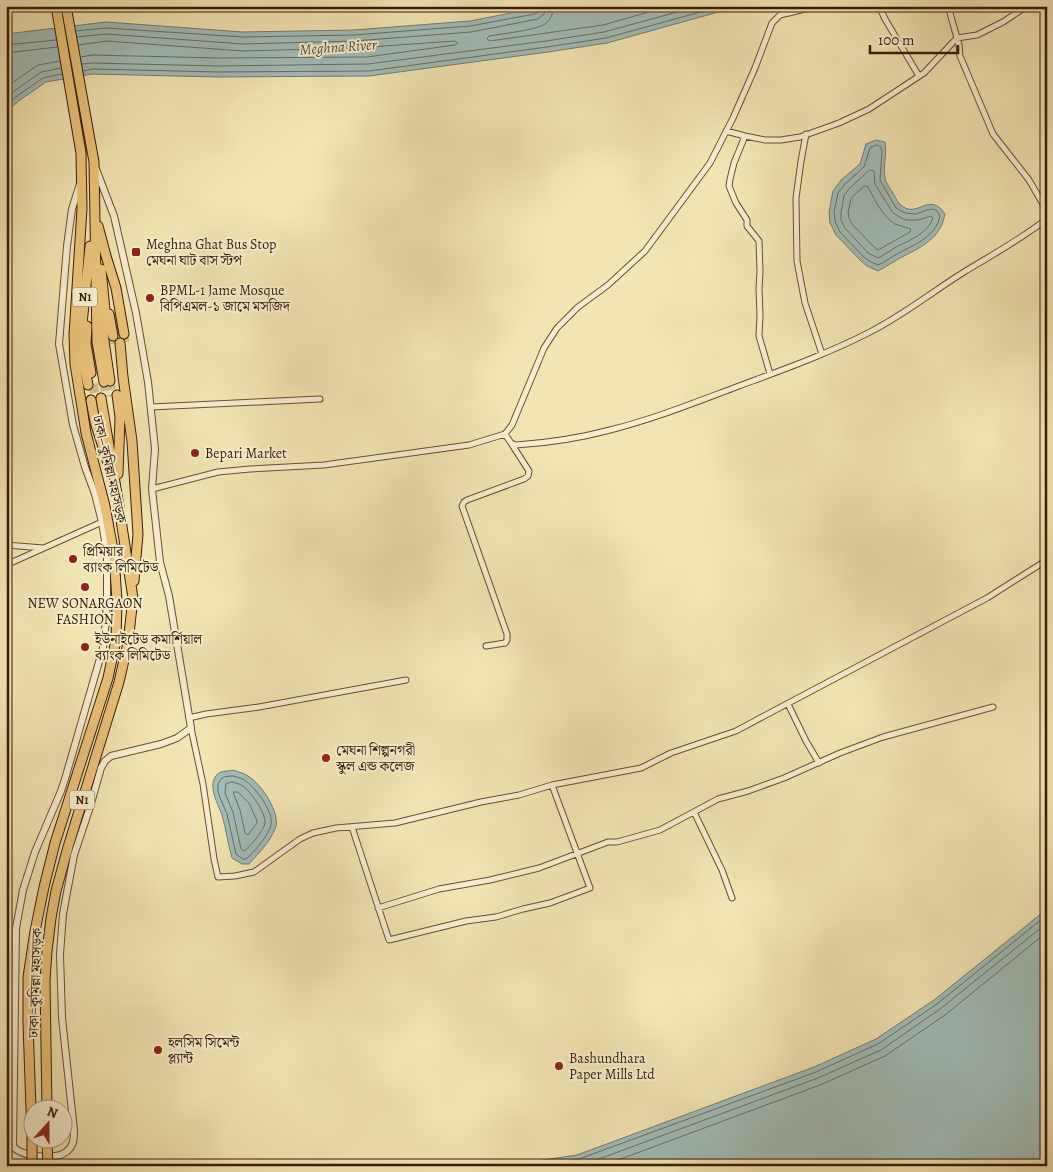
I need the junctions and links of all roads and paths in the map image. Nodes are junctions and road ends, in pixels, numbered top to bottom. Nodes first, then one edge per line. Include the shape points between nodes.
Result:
1 (56, 6) edge
2 (66, 6) edge
3 (818, 6) edge
4 (879, 6) edge
5 (948, 6) edge
6 (1027, 6) edge
7 (957, 38) junction
8 (919, 76) junction
9 (726, 131) junction
10 (806, 134) junction
11 (745, 136) junction
12 (94, 162) junction
13 (82, 175) junction
14 (94, 209) junction
15 (1047, 211) edge
16 (1047, 219) edge
17 (822, 354) junction
18 (770, 374) junction
19 (104, 381) junction
20 (320, 399) dead end
21 (150, 407) junction
22 (505, 434) junction
23 (511, 443) junction
24 (152, 489) junction
25 (118, 494) junction
26 (102, 522) junction
27 (6, 545) edge
28 (43, 548) junction
29 (1047, 560) edge
30 (6, 566) edge
31 (133, 598) junction
32 (486, 646) dead end
33 (406, 680) dead end
34 (788, 704) junction
35 (993, 708) dead end
36 (189, 718) junction
37 (191, 728) junction
38 (819, 763) junction
39 (552, 785) junction
40 (694, 812) junction
41 (352, 827) junction
42 (578, 854) junction
43 (732, 898) dead end
44 (378, 908) junction
45 (31, 1100) edge
46 (47, 1100) edge
47 (32, 1150) edge
48 (48, 1150) edge
49 (32, 1166) edge
50 (48, 1166) edge

1 - 13 highway, ঢাকা–কুমিল্লা মহাসড়ক / N1
2 - 12 highway, ঢাকা–কুমিল্লা মহাসড়ক / N1
3 - 9 street via 780,15 772,23
4 - 8 street
5 - 7 street
6 - 7 street via 977,35
7 - 8 street
7 - 15 street via 960,56 993,134 1029,180
8 - 10 street via 869,109
9 - 11 street
9 - 22 street via 710,163 644,251 608,285 578,307 554,332
10 - 11 street via 781,140
10 - 17 street via 796,198 797,261 805,303
11 - 18 street via 729,186 747,226 759,241 759,336
12 - 14 highway, ঢাকা–কুমিল্লা মহাসড়ক / N1
12 - 21 street via 114,216 136,313
13 - 26 street via 72,209 59,344 73,425
13 - 45 highway, ঢাকা–কুমিল্লা মহাসড়ক / N1 via 75,364 86,433 106,506 114,555 116,640 108,678 55,844 35,931 28,977
14 - 19 highway, ঢাকা–কুমিল্লা মহাসড়ক / N1 via 108,331
14 - 19 highway, ঢাকা–কুমিল্লা মহাসড়ক / N1 via 92,343
14 - 19 highway, ঢাকা–কুমিল্লা মহাসড়ক / N1 via 106,256 119,339
16 - 17 street via 900,315
17 - 18 street
18 - 23 street via 660,416 608,431 528,444
19 - 31 highway, ঢাকা–কুমিল্লা মহাসড়ক / N1 via 132,441 138,534
20 - 21 street
21 - 24 street via 155,449
22 - 23 street
22 - 24 street via 469,446 359,461 218,472
23 - 32 street via 529,471 528,476 467,500 462,506 507,634 504,643
24 - 36 street via 160,562 169,596
25 - 25 highway, ঢাকা–কুমিল্লা মহাসড়ক / N1 via 120,417 104,398
25 - 31 highway, ঢাকা–কুমিল্লা মহাসড়ক / N1
26 - 28 street
26 - 37 street via 107,554 103,648 61,792 35,852 23,890 16,928 14,1146 21,1153 54,1156 66,1153 73,1143 60,954 63,914 74,855 101,768 111,756 161,744
27 - 28 street
28 - 30 street
29 - 34 street via 987,598
31 - 46 highway, ঢাকা–কুমিল্লা মহাসড়ক / N1 via 119,682 68,847 51,918 45,980
33 - 36 street
34 - 38 street
34 - 39 street via 736,730 671,753 641,768
35 - 38 street via 883,737
36 - 37 street
37 - 41 street via 218,877 254,872 313,833
38 - 40 street via 718,799
39 - 41 street via 395,823
39 - 42 street
40 - 42 street via 660,830 608,842
40 - 43 street
41 - 44 street
42 - 44 street via 539,868 439,889
42 - 44 street via 590,888 496,917 389,940
47 - 49 highway, N1, bridge
48 - 50 highway, bridge

